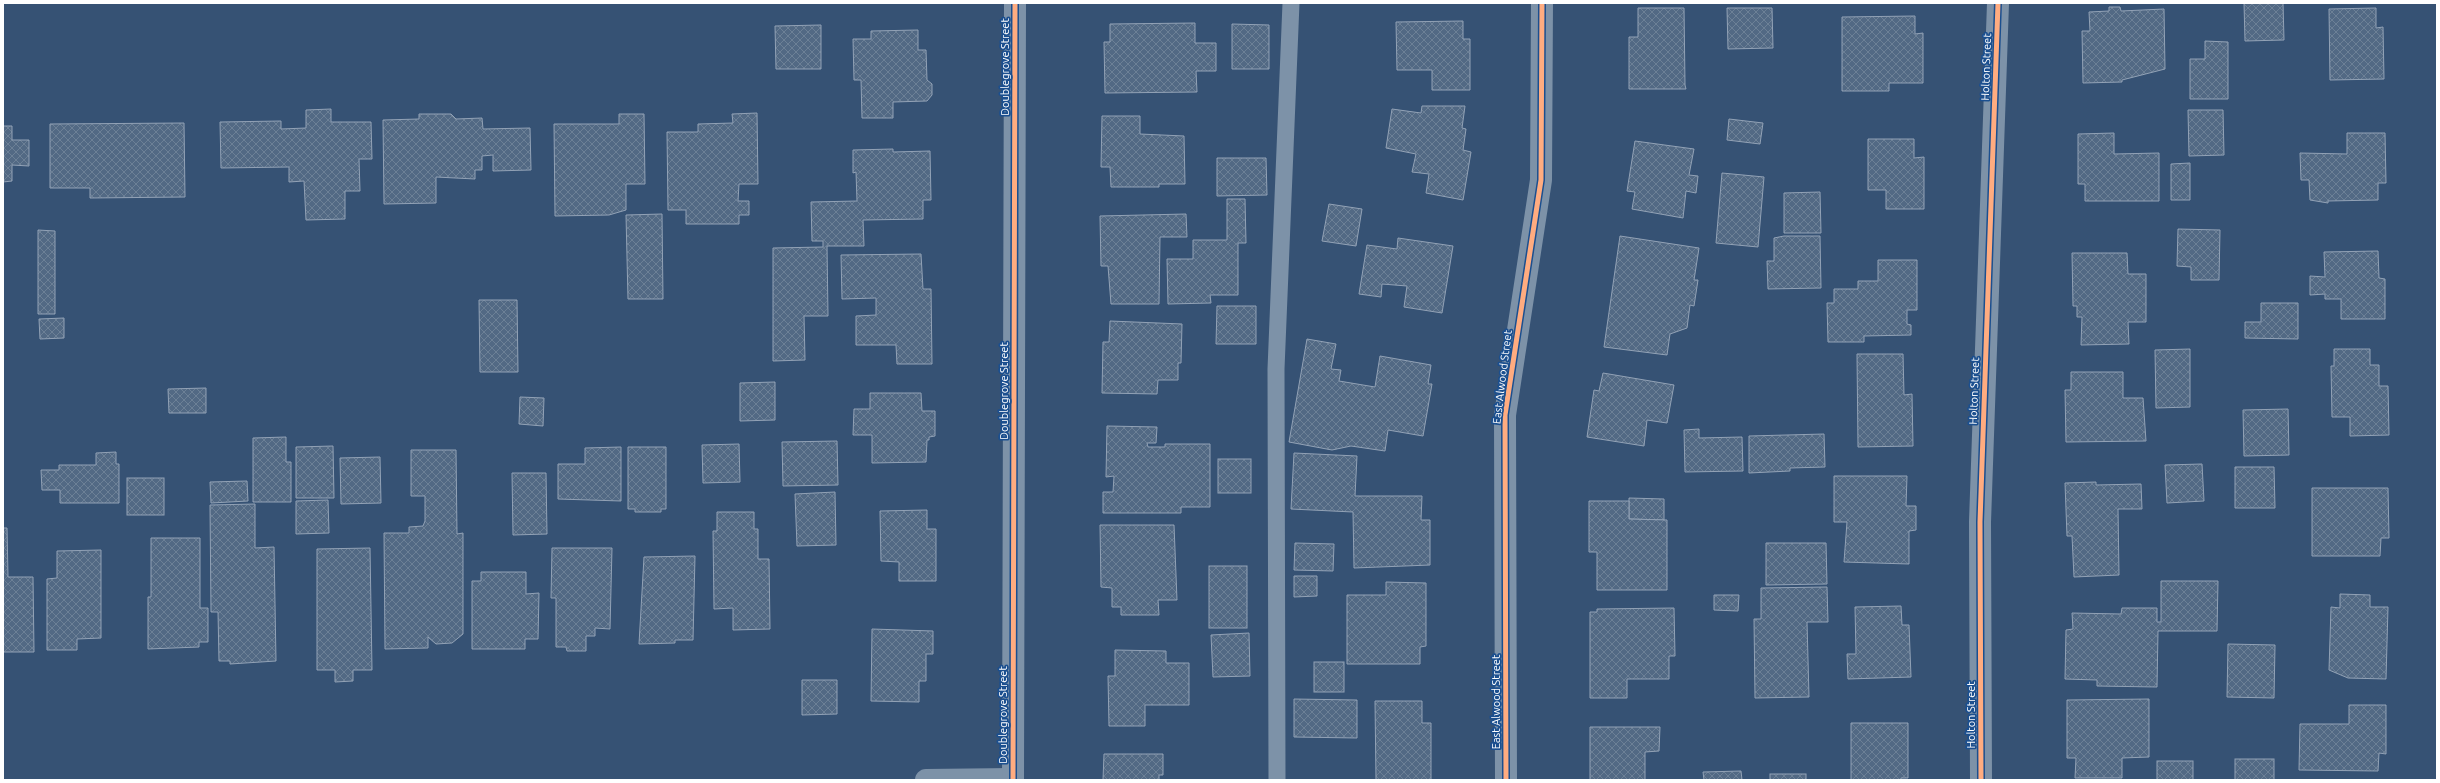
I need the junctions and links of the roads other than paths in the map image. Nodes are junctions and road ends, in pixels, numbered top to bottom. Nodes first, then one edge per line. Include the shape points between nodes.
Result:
1 (1015, 3) edge
2 (1291, 3) edge
3 (1542, 3) edge
4 (1998, 3) edge
5 (1013, 779) edge
6 (926, 780) edge
7 (1277, 780) edge
8 (1506, 780) edge
9 (1981, 780) edge

1 - 5 street, Doublegrove Street
2 - 7 lane via 1276,369
3 - 8 street, East Alwood Street via 1541,180 1505,415
4 - 9 street, Holton Street via 1980,522
5 - 6 street

